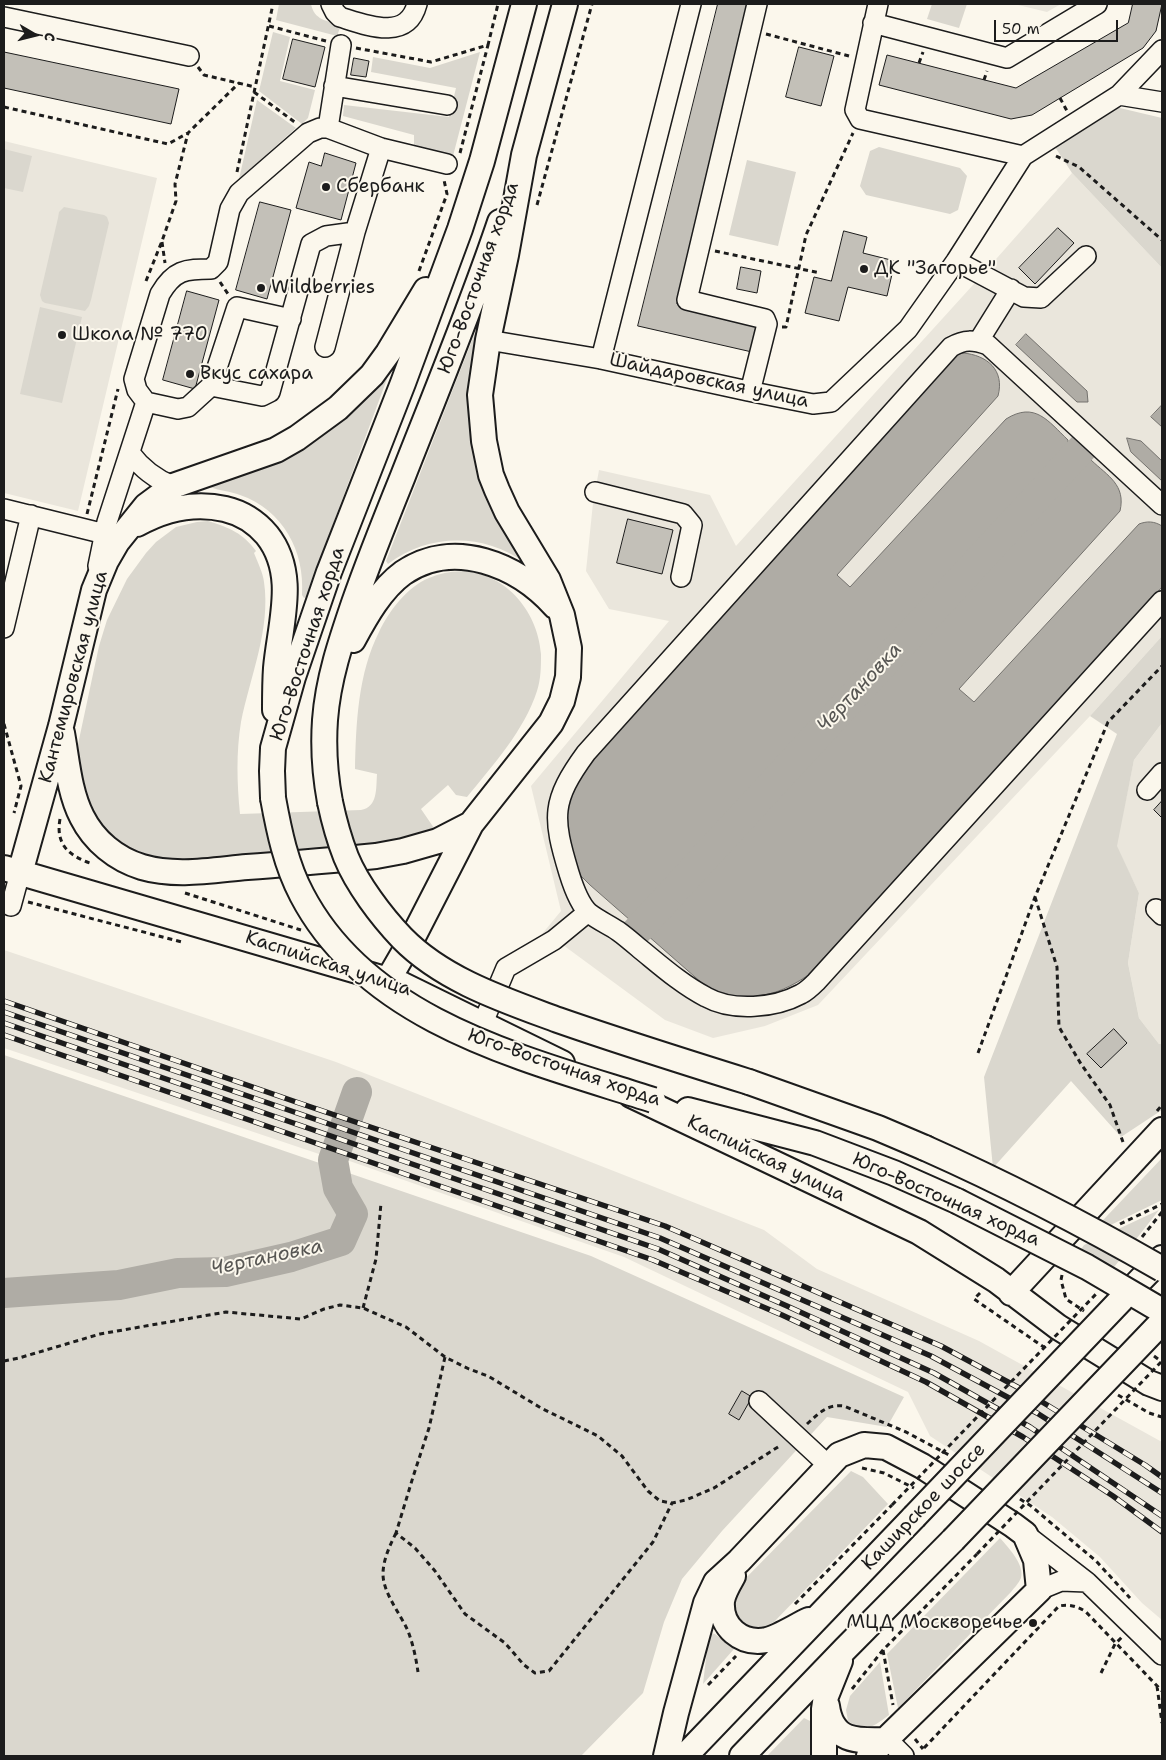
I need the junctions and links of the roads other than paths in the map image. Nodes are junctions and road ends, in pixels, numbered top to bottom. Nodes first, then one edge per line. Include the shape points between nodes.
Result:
1 (331, 4) edge
2 (417, 4) edge
3 (524, 4) edge
4 (565, 4) edge
5 (691, 4) edge
6 (757, 4) edge
7 (878, 4) edge
8 (1097, 4) edge
9 (4, 17) edge
10 (873, 23) junction
11 (341, 45) road end
12 (1162, 50) edge
13 (189, 56) road end
14 (334, 86) junction
15 (1118, 95) junction
16 (1162, 102) edge
17 (447, 104) dead end
18 (328, 128) junction
19 (381, 148) junction
20 (1031, 152) junction
21 (524, 155) junction
22 (463, 160) junction
23 (460, 229) junction
24 (355, 232) junction
25 (1086, 256) dead end
26 (956, 261) junction
27 (1011, 289) junction
28 (291, 319) junction
29 (488, 340) junction
30 (978, 342) junction
31 (324, 347) dead end
32 (601, 359) junction
33 (211, 386) junction
34 (748, 391) junction
35 (146, 402) junction
36 (130, 453) junction
37 (173, 486) junction
38 (595, 492) dead end
39 (1162, 505) edge
40 (4, 509) edge
41 (31, 516) junction
42 (115, 533) junction
43 (681, 577) dead end
44 (1162, 601) edge
45 (562, 615) junction
46 (4, 628) edge
47 (328, 691) junction
48 (61, 726) junction
49 (273, 748) junction
50 (1162, 773) edge
51 (1147, 790) dead end
52 (471, 824) junction
53 (12, 871) edge
54 (12, 902) road end
55 (588, 912) junction
56 (388, 980) junction
57 (482, 1024) junction
58 (1162, 1130) edge
59 (1162, 1258) edge
60 (1162, 1269) edge
61 (1011, 1293) junction
62 (1161, 1320) edge
63 (1162, 1388) edge
64 (758, 1401) dead end
65 (829, 1466) junction
66 (1025, 1534) junction
67 (739, 1561) junction
68 (1087, 1582) junction
69 (1039, 1590) junction
70 (824, 1613) junction
71 (845, 1649) junction
72 (1162, 1655) edge
73 (838, 1695) junction
74 (896, 1748) edge
75 (666, 1756) edge
76 (685, 1756) edge
77 (742, 1756) edge
78 (824, 1756) edge
79 (869, 1756) edge

1 - 2 street via 340,18 386,29 408,20
3 - 22 main road
4 - 21 main road
5 - 32 street
6 - 34 street via 686,300 765,319 767,324
7 - 10 street
8 - 10 street via 1007,58
9 - 13 street
10 - 20 street via 855,110 860,119
11 - 14 street
12 - 15 street, Шайдаровская улица
14 - 17 street
14 - 18 street
15 - 16 street
15 - 20 street, Шайдаровская улица
18 - 19 street
18 - 35 street via 308,133 238,193 230,209 218,262 219,274 192,269 179,272 168,281 160,294 134,379
19 - 22 street
19 - 24 street
20 - 26 street, Шайдаровская улица
21 - 29 main road
21 - 47 main road, Юго-Восточная хорда via 480,281 362,580 340,643
22 - 23 main road, Юго-Восточная хорда
23 - 37 main road, Кантемировская улица via 388,353 372,375 338,408 276,450
23 - 49 main road, Юго-Восточная хорда via 329,572 293,676
24 - 28 street via 326,236 311,244
24 - 31 street
25 - 27 street via 1041,298 1024,297
26 - 27 street
26 - 34 street, Шайдаровская улица via 908,329 831,402 813,404
27 - 30 street
28 - 33 street via 270,392 262,396
28 - 33 street via 237,307
29 - 32 street, Шайдаровская улица
29 - 45 main road via 480,395 484,442 491,474 507,512 548,580
30 - 39 street via 988,345
30 - 55 street via 961,341 951,347 586,753 572,773 562,792 557,814 558,838 574,888
32 - 34 street, Шайдаровская улица
33 - 35 street via 188,407 178,409
35 - 36 street
36 - 37 street via 154,477
36 - 42 street
37 - 42 main road, Кантемировская улица
38 - 43 street via 683,514 692,525
40 - 41 street
41 - 42 street
41 - 46 street
42 - 48 main road, Кантемировская улица via 94,590
42 - 49 main road via 160,513 180,508 215,507 248,518 272,542 283,568 285,602 276,669
44 - 55 street via 802,994 775,1003 750,1006 707,998
45 - 47 main road via 530,584 487,561 456,557 426,563 404,573 388,587 367,615
45 - 52 main road via 569,664 566,688 557,712
47 - 60 main road, Юго-Восточная хорда, bridge via 325,774 347,858 380,912 403,938 446,972 536,1012 749,1082 909,1141 982,1173
48 - 52 main road via 73,794 85,823 115,854 152,869 192,872 376,856 438,841
48 - 53 main road, Кантемировская улица
49 - 62 main road, Юго-Восточная хорда, bridge via 273,798 291,871 316,919 347,956 390,994 491,1046 530,1060 653,1100 815,1143 894,1174 1000,1221 1087,1267
50 - 51 street
52 - 56 main road
53 - 54 street
53 - 56 main road, Каспийская улица
55 - 57 street via 554,940 506,968
56 - 57 main road, Каспийская улица
57 - 61 main road, Каспийская улица via 919,1232 996,1280
58 - 61 main road
59 - 70 main road, Каширское шоссе, bridge via 1112,1294
61 - 63 main road, Каспийская улица via 1058,1327
62 - 71 main road, bridge
64 - 65 street
65 - 66 main road via 839,1455 864,1444 886,1447 922,1466
65 - 67 main road
66 - 68 street
66 - 69 main road via 1036,1560
67 - 70 main road via 722,1600 724,1620 746,1640 767,1640
67 - 75 main road via 716,1582 706,1603
68 - 69 street via 1061,1581
68 - 72 street
69 - 74 main road
70 - 76 main road, Каширское шоссе
71 - 73 main road
71 - 77 main road
73 - 74 main road via 831,1722 836,1730 851,1739
73 - 78 main road via 824,1709
74 - 79 main road

